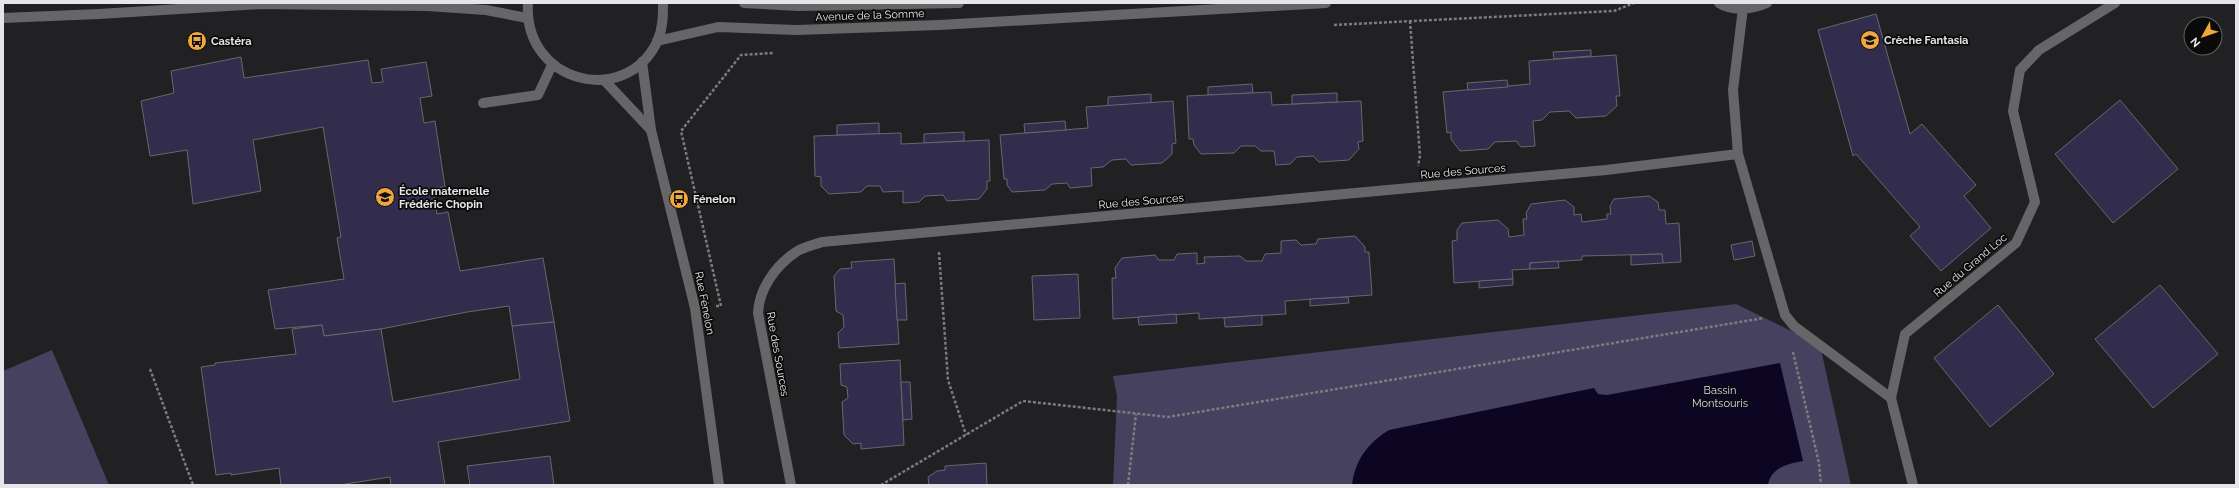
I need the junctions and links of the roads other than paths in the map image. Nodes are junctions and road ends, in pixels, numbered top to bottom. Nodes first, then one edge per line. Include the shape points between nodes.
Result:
1 (528, 3) edge
2 (663, 3) edge
3 (744, 3) edge
4 (959, 3) edge
5 (1326, 3) edge
6 (1719, 3) edge
7 (1767, 3) edge
8 (2115, 3) edge
9 (1743, 8) junction
10 (3, 18) edge
11 (527, 18) junction
12 (657, 41) junction
13 (642, 62) junction
14 (552, 65) junction
15 (604, 80) junction
16 (483, 103) dead end
17 (651, 130) junction
18 (1738, 154) junction
19 (1890, 398) junction
20 (718, 485) edge
21 (791, 485) edge
22 (1913, 485) edge

1 - 11 street
2 - 12 street via 663,22
3 - 4 street, Avenue de la Somme via 798,6
5 - 12 street, Avenue de la Somme via 932,25 797,30 718,27
6 - 9 street via 1725,7
7 - 9 street via 1754,8
8 - 19 street, Rue du Grand Loc via 2039,50 2020,70 2013,111 2035,202 2016,243 1905,334
9 - 18 street via 1733,90
10 - 11 street via 260,4 427,6 486,10
11 - 14 street via 531,35 540,52
12 - 13 street
13 - 15 street via 624,74
13 - 17 street, Rue Fénelon
14 - 15 street via 562,72 582,79
14 - 16 street via 538,95
15 - 17 street, Rue Fénelon
17 - 20 street, Rue Fénelon via 695,308
18 - 19 street via 1784,315 1794,326
18 - 21 street, Rue des Sources via 1606,170 822,242 797,251 777,267 758,301 758,313
19 - 22 street, Rue du Grand Loc

